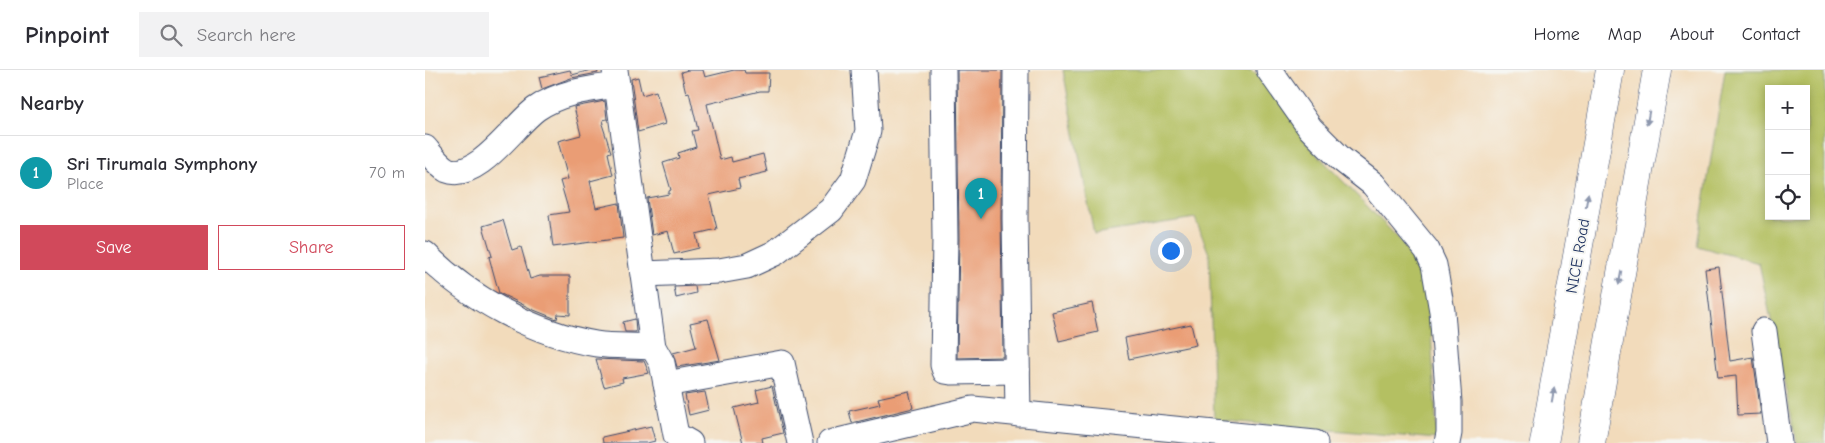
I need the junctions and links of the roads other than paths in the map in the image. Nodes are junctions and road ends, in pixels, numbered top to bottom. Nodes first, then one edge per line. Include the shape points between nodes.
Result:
1 (865, 70) edge
2 (943, 70) edge
3 (1016, 70) edge
4 (1269, 70) edge
5 (1610, 70) edge
6 (1657, 70) edge
7 (616, 77) edge
8 (425, 148) edge
9 (425, 254) edge
10 (643, 274) junction
11 (1764, 331) dead end
12 (653, 347) junction
13 (1008, 372) junction
14 (666, 384) junction
15 (1009, 413) junction
16 (685, 442) edge
17 (800, 443) edge
18 (831, 443) edge
19 (1315, 443) edge
20 (1447, 443) edge
21 (1544, 443) edge
22 (1591, 443) edge
23 (1779, 443) edge

1 - 10 street via 868,131 853,180 831,210 775,253 747,266 719,271
2 - 13 street via 943,365 945,371 951,372
3 - 13 street via 1015,218
4 - 20 street via 1310,128 1341,159 1373,184 1427,250 1434,265 1442,311 1449,402
21 -> 5 highway, NICE Road
6 -> 22 highway
7 - 8 street via 536,109 476,166 461,171 447,170
7 - 10 street
9 - 12 street via 465,289 549,332 596,344
10 - 12 street
11 - 23 street
12 - 14 street via 662,363
13 - 15 street
14 - 16 street via 676,435
14 - 17 street via 781,362
15 - 18 street via 973,409
15 - 19 street

